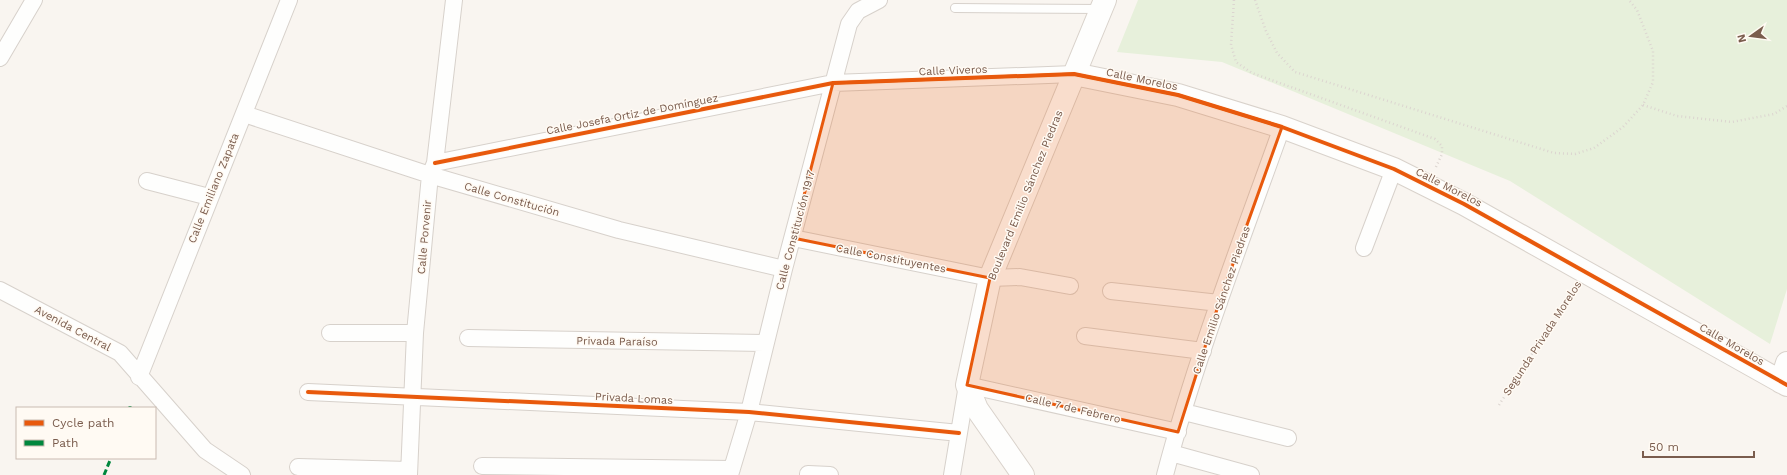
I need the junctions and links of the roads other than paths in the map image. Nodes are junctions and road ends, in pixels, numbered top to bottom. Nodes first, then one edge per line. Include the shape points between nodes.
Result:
1 (34, 0) edge
2 (289, 0) edge
3 (454, 0) edge
4 (879, 0) edge
5 (1103, 4) edge
6 (955, 8) dead end
7 (0, 58) edge
8 (1074, 74) junction
9 (833, 83) junction
10 (244, 114) junction
11 (1282, 127) junction
12 (432, 169) junction
13 (1394, 170) junction
14 (147, 181) dead end
15 (209, 197) junction
16 (793, 238) junction
17 (1364, 248) dead end
18 (784, 269) junction
19 (990, 278) junction
20 (1070, 286) dead end
21 (0, 290) edge
22 (1111, 291) dead end
23 (1219, 303) junction
24 (330, 333) dead end
25 (415, 333) junction
26 (1085, 336) dead end
27 (468, 338) dead end
28 (766, 343) junction
29 (1203, 351) junction
30 (139, 377) junction
31 (1785, 377) edge
32 (967, 385) junction
33 (308, 392) dead end
34 (411, 396) junction
35 (749, 412) junction
36 (1184, 412) junction
37 (1178, 432) junction
38 (958, 433) junction
39 (1288, 438) dead end
40 (1171, 453) junction
41 (482, 466) dead end
42 (298, 467) dead end
43 (409, 472) edge
44 (731, 472) edge
45 (235, 473) edge
46 (808, 474) dead end
47 (830, 475) edge
48 (952, 475) edge
49 (1023, 475) edge
50 (1165, 475) edge
51 (1251, 475) edge

1 - 7 street
2 - 10 street, Calle Emiliano Zapata
3 - 12 street, Calle Porvenir
4 - 9 street, Calle Constitución 1917 via 858,11 849,24
5 - 6 lane
5 - 8 street, Boulevard Emilio Sánchez Piedras
8 - 9 street, Calle Viveros
8 - 11 street, Calle Morelos via 1178,95
8 - 19 street, Boulevard Emilio Sánchez Piedras
9 - 12 street, Calle Josefa Ortiz de Domínguez
9 - 16 street, Calle Constitución 1917
10 - 12 street, Calle Constitución
10 - 15 street, Calle Emiliano Zapata
11 - 13 street, Calle Morelos
11 - 23 street, Calle Emilio Sánchez Piedras
12 - 18 street, Calle Constitución via 619,230
12 - 25 street, Calle Porvenir
13 - 17 street
13 - 31 street, Calle Morelos via 1464,204
14 - 15 street
15 - 30 street, Calle Emiliano Zapata
16 - 18 street, Calle Constitución 1917
16 - 19 street, Calle Constituyentes
18 - 28 street, Calle Constitución 1917
19 - 20 street, Calle Constituyentes via 1020,277
19 - 32 street, Boulevard Emilio Sánchez Piedras
21 - 30 street, Avenida Central via 120,353
22 - 23 street
23 - 29 street, Calle Emilio Sánchez Piedras
24 - 25 street
25 - 34 street, Calle Porvenir
26 - 29 street
27 - 28 street, Privada Paraíso
28 - 35 street, Calle Constitución 1917
29 - 36 street, Calle Emilio Sánchez Piedras
30 - 45 street, Avenida Central via 205,450
32 - 37 street, Calle 7 de Febrero
32 - 38 street
32 - 49 street via 977,409
33 - 34 street, Privada Lomas
34 - 35 street, Privada Lomas
34 - 43 street, Calle Porvenir
35 - 38 street, Privada Lomas
35 - 44 street, Calle Constitución 1917
36 - 37 street, Calle Emilio Sánchez Piedras
36 - 39 street
37 - 40 street, Calle Emilio Sánchez Piedras
38 - 48 street
40 - 50 street, Calle Emilio Sánchez Piedras
40 - 51 street
41 - 44 street
42 - 43 street
46 - 47 street

